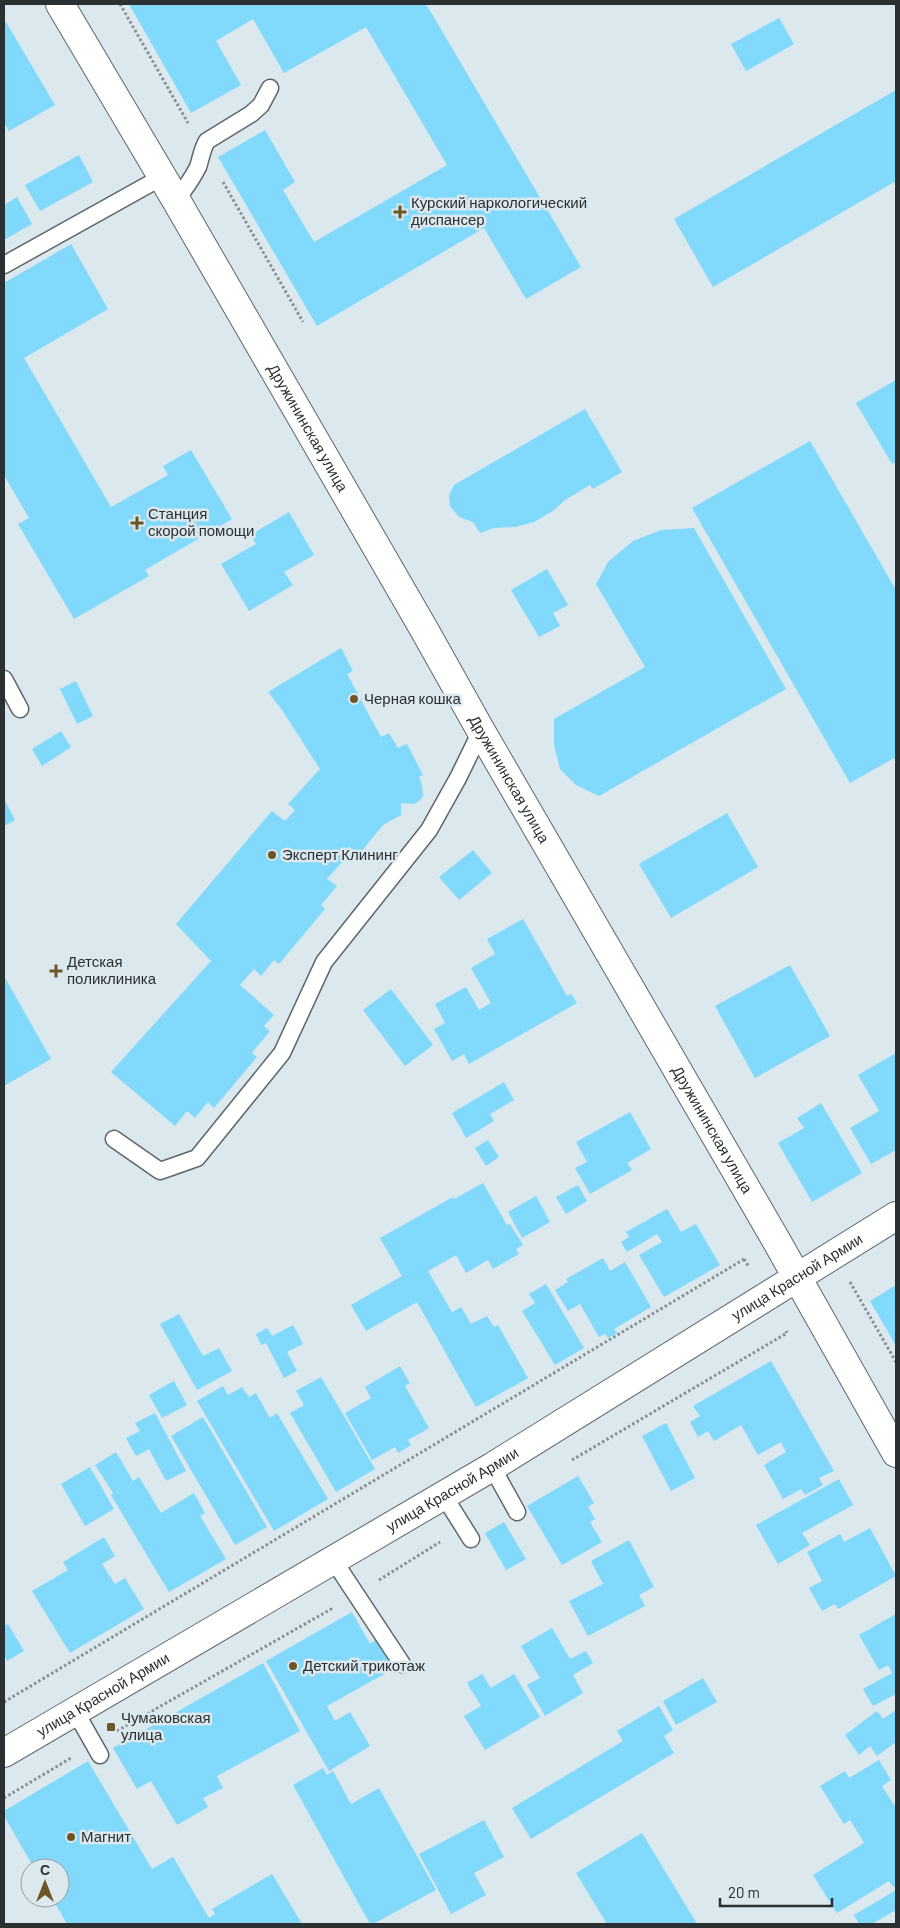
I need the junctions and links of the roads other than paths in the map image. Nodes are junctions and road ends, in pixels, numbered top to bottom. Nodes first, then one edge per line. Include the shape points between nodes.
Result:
1 (60, 4) edge
2 (270, 88) dead end
3 (162, 177) junction
4 (176, 200) junction
5 (4, 265) edge
6 (4, 679) edge
7 (20, 709) dead end
8 (481, 731) junction
9 (114, 1139) dead end
10 (896, 1216) edge
11 (796, 1277) junction
12 (896, 1454) edge
13 (492, 1467) junction
14 (444, 1496) junction
15 (517, 1512) dead end
16 (471, 1538) dead end
17 (334, 1561) junction
18 (402, 1664) dead end
19 (75, 1711) junction
20 (4, 1754) edge
21 (100, 1754) dead end

1 - 3 street, Дружининская улица
2 - 4 lane via 262,105 207,141 192,178
3 - 4 street, Дружининская улица
3 - 5 lane
4 - 8 street, Дружининская улица
6 - 7 lane
8 - 9 lane via 429,830 324,962 282,1053 197,1158 160,1171
8 - 11 street, Дружининская улица
10 - 11 street, улица Красной Армии
11 - 12 street, Дружининская улица
11 - 13 street, улица Красной Армии
13 - 14 street, улица Красной Армии
13 - 15 lane
14 - 16 lane
14 - 17 street, улица Красной Армии
17 - 18 lane
17 - 19 street, улица Красной Армии
19 - 20 street, улица Красной Армии
19 - 21 lane

